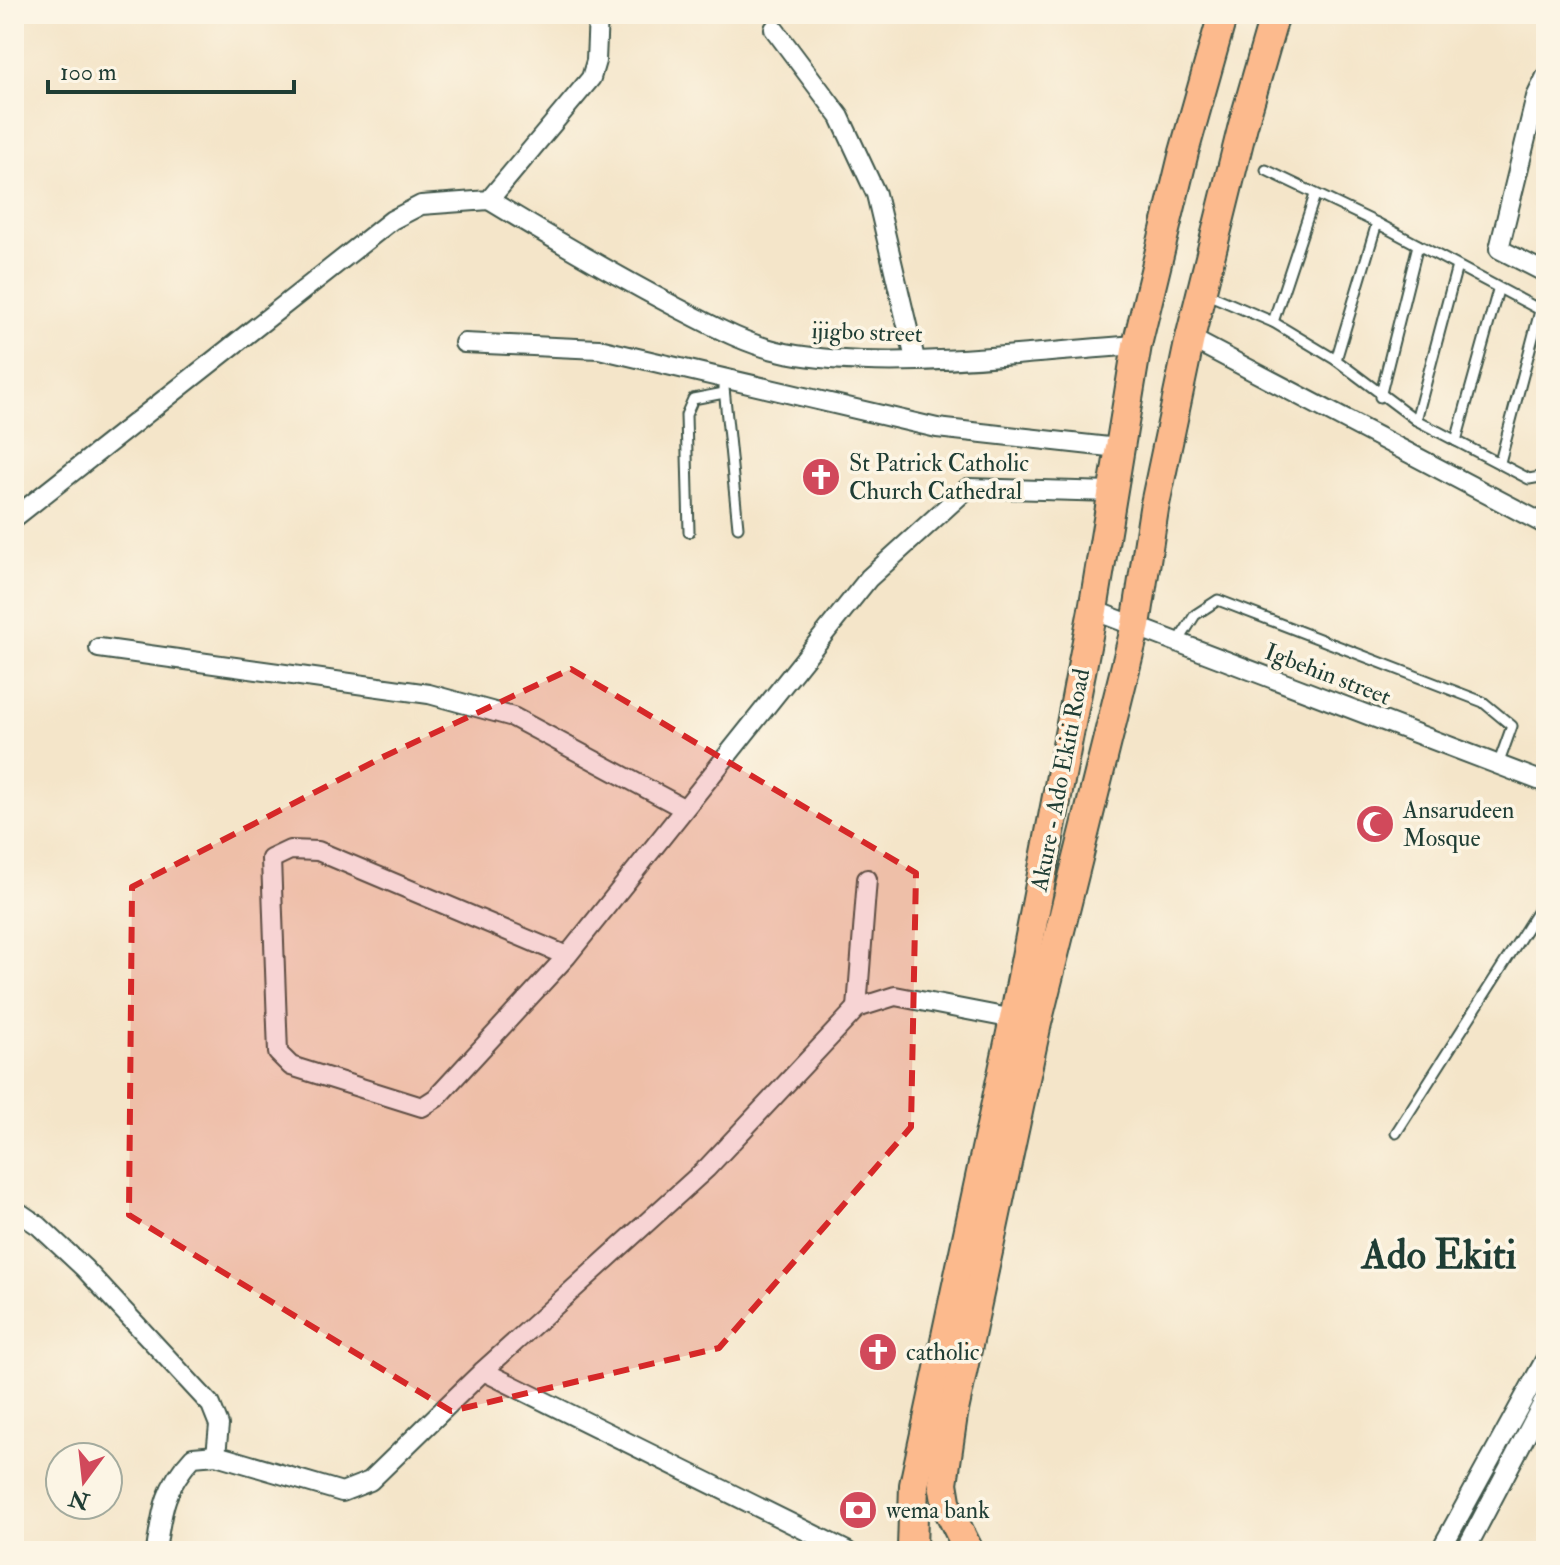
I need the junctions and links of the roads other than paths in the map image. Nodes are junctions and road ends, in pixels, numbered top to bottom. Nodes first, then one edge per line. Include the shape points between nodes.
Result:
1 (598, 14) edge
2 (1223, 14) edge
3 (1275, 14) edge
4 (774, 29) dead end
5 (1546, 76) edge
6 (1266, 170) dead end
7 (1315, 195) junction
8 (489, 200) junction
9 (1377, 223) junction
10 (1418, 245) junction
11 (1457, 266) junction
12 (1546, 273) edge
13 (1498, 290) junction
14 (1202, 292) junction
15 (1543, 312) edge
16 (1273, 322) junction
17 (1190, 338) junction
18 (464, 343) dead end
19 (1137, 345) junction
20 (915, 359) junction
21 (1336, 360) junction
22 (724, 385) junction
23 (1380, 397) junction
24 (1416, 420) junction
25 (1456, 441) junction
26 (1118, 448) junction
27 (1500, 462) junction
28 (1546, 476) edge
29 (1112, 492) junction
30 (14, 518) edge
31 (1546, 525) edge
32 (738, 527) dead end
33 (689, 532) dead end
34 (1093, 610) junction
35 (1136, 625) junction
36 (1178, 642) junction
37 (99, 648) dead end
38 (1498, 765) junction
39 (1546, 783) edge
40 (683, 808) junction
41 (867, 879) dead end
42 (1546, 898) edge
43 (567, 956) junction
44 (857, 1008) junction
45 (1014, 1019) junction
46 (1396, 1133) dead end
47 (14, 1209) edge
48 (1546, 1358) edge
49 (483, 1371) junction
50 (1546, 1397) edge
51 (216, 1455) junction
52 (947, 1507) junction
53 (912, 1550) edge
54 (156, 1551) edge
55 (847, 1551) edge
56 (969, 1551) edge
57 (1440, 1551) edge
58 (1465, 1551) edge

1 - 8 street via 591,78
2 - 19 main road, Akure - Ado Ekiti Road
3 - 14 main road, Akure - Ado Ekiti Road
4 - 20 street via 840,117 876,194
5 - 12 street via 1536,97 1499,249
6 - 7 lane
7 - 9 lane
7 - 16 lane
8 - 20 street, ijigbo street via 603,269 724,332 783,353 849,361
8 - 30 street via 421,205 392,220
9 - 10 lane
9 - 21 lane
10 - 11 lane
10 - 23 lane
11 - 13 lane
11 - 24 lane
13 - 15 lane
13 - 25 lane
14 - 16 lane
14 - 17 main road, Akure - Ado Ekiti Road
15 - 27 lane
16 - 21 lane
17 - 31 street
17 - 35 main road, Akure - Ado Ekiti Road
18 - 22 street via 599,349
19 - 20 street, ijigbo street
19 - 26 main road, Akure - Ado Ekiti Road
21 - 23 lane
22 - 26 street via 937,428
22 - 32 lane
22 - 33 lane via 693,399 686,415
23 - 24 lane
24 - 25 lane
25 - 27 lane
26 - 29 main road, Akure - Ado Ekiti Road
27 - 28 lane via 1529,479
29 - 34 main road, Akure - Ado Ekiti Road
29 - 40 street via 968,488 869,578
34 - 35 street, Igbehin street
34 - 45 main road, Akure - Ado Ekiti Road
35 - 36 street, Igbehin street
35 - 52 main road, Akure - Ado Ekiti Road via 1037,1023 968,1340 947,1450
36 - 38 street, Igbehin street
36 - 38 lane via 1195,615 1218,600 1365,656 1483,702 1512,726
37 - 40 street via 429,694 513,717
38 - 39 street, Igbehin street
40 - 43 street
41 - 44 street
42 - 46 lane
43 - 43 street via 436,1098 422,1107 408,1105 291,1066 278,1053 271,859 290,850 318,851
44 - 45 street via 895,996
44 - 49 street via 707,1168
45 - 53 main road, Akure - Ado Ekiti Road via 914,1485
47 - 51 street via 84,1268 211,1405 219,1425
48 - 57 street
49 - 51 street via 370,1481 342,1492
49 - 55 street
50 - 58 street
51 - 54 street via 193,1457 174,1478 162,1507
52 - 53 main road
52 - 56 main road

